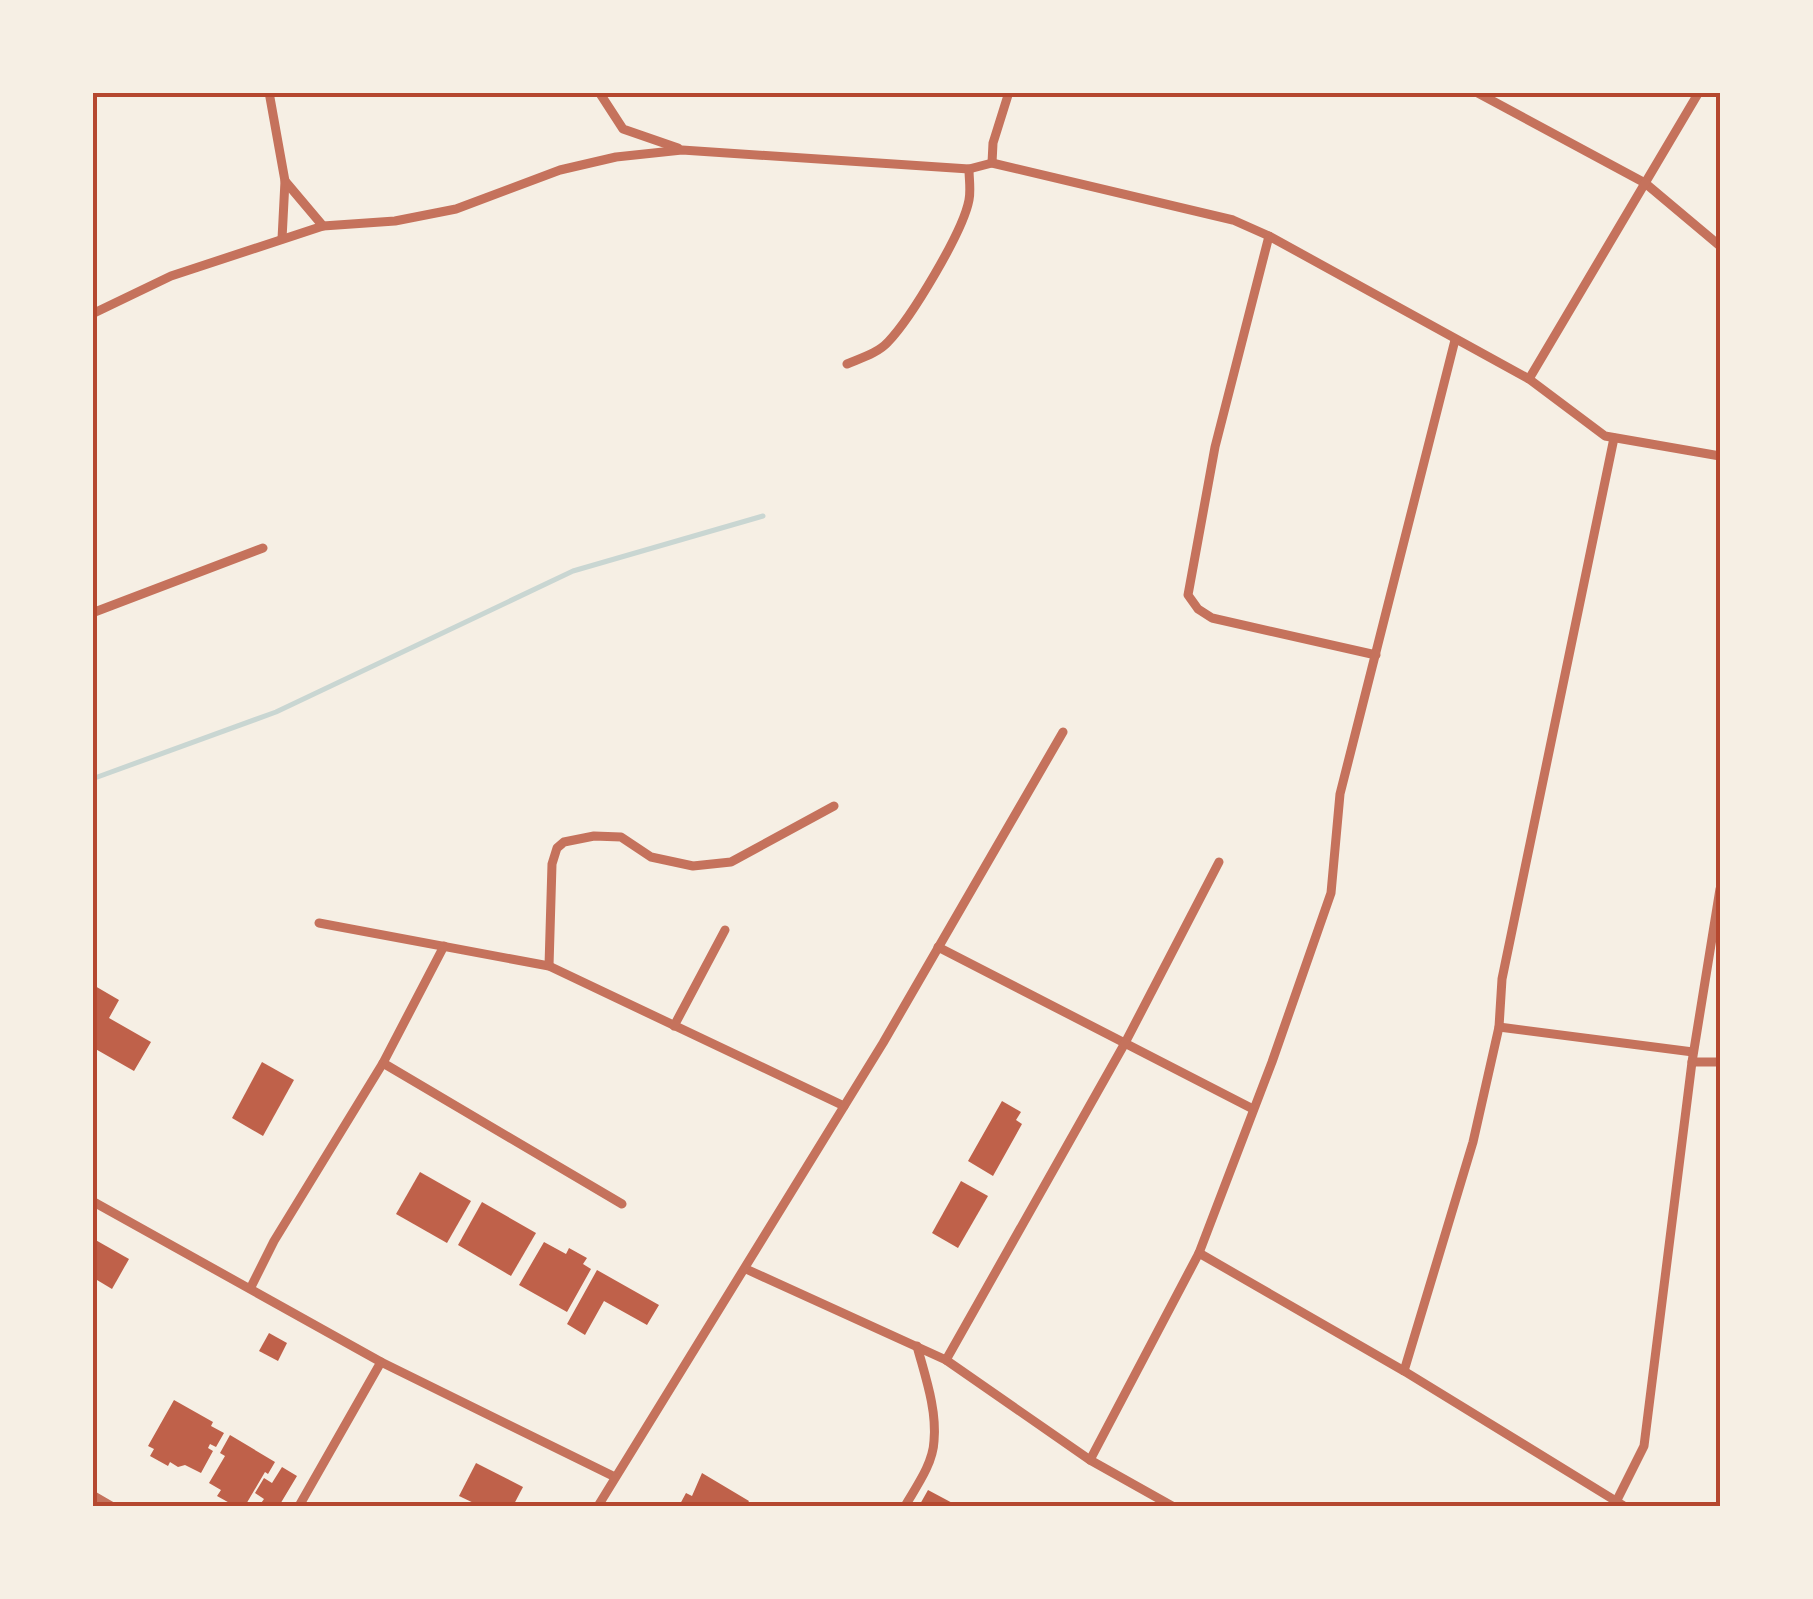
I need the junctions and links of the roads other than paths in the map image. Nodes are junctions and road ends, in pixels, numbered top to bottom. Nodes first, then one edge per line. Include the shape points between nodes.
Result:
1 (269, 92) edge
2 (599, 92) edge
3 (1008, 92) edge
4 (1476, 92) edge
5 (1699, 92) edge
6 (682, 150) junction
7 (992, 163) junction
8 (969, 169) junction
9 (285, 181) junction
10 (1645, 183) junction
11 (322, 226) junction
12 (1269, 236) junction
13 (282, 239) junction
14 (1720, 246) edge
15 (92, 314) edge
16 (1455, 340) junction
17 (847, 364) dead end
18 (1529, 379) junction
19 (1614, 438) junction
20 (1719, 453) edge
21 (263, 548) dead end
22 (92, 613) edge
23 (1376, 655) junction
24 (1063, 732) dead end
25 (834, 806) dead end
26 (1219, 862) dead end
27 (1720, 889) edge
28 (320, 923) dead end
29 (725, 930) dead end
30 (444, 946) junction
31 (938, 947) junction
32 (549, 966) junction
33 (674, 1026) junction
34 (1499, 1027) junction
35 (1125, 1043) junction
36 (1692, 1057) junction
37 (1720, 1062) edge
38 (383, 1063) junction
39 (844, 1106) junction
40 (1254, 1109) junction
41 (92, 1201) edge
42 (622, 1204) dead end
43 (1198, 1254) junction
44 (746, 1269) junction
45 (252, 1287) junction
46 (918, 1346) junction
47 (946, 1360) junction
48 (381, 1362) junction
49 (1404, 1371) junction
50 (1090, 1460) junction
51 (615, 1477) junction
52 (92, 1495) edge
53 (1618, 1505) edge
54 (111, 1506) edge
55 (298, 1506) edge
56 (598, 1506) edge
57 (905, 1506) edge
58 (1172, 1506) edge

1 - 9 street
2 - 6 street via 623,129
3 - 7 street
4 - 10 street
5 - 10 street
6 - 8 street
6 - 11 street via 560,170 456,208 395,221
7 - 8 street
7 - 12 street via 1233,220
8 - 17 street via 964,217 922,294 888,342
9 - 11 street
9 - 13 street
10 - 14 street
10 - 18 street
11 - 13 street
12 - 16 street
12 - 23 street via 1216,447 1188,595 1212,618
13 - 15 street via 171,276
16 - 18 street
16 - 23 street
18 - 19 street
19 - 20 street
19 - 34 street via 1502,979
21 - 22 street
23 - 40 street via 1340,794 1331,893
24 - 31 street
25 - 32 street via 732,862 693,866 651,856 621,837 564,842 552,864
26 - 35 street
27 - 36 street
28 - 30 street
29 - 33 street
30 - 32 street
30 - 38 street
31 - 35 street
31 - 39 street
32 - 33 street
33 - 39 street
34 - 36 street
34 - 49 street
35 - 40 street
35 - 47 street
36 - 37 street
36 - 53 street via 1644,1446
38 - 42 street
38 - 45 street
39 - 44 street
40 - 43 street
41 - 45 street
43 - 49 street
43 - 50 street
44 - 46 street
44 - 51 street
45 - 48 street
46 - 47 street
46 - 57 street via 934,1443
47 - 50 street
48 - 51 street
48 - 55 street
49 - 53 street
50 - 58 street
51 - 56 street
52 - 54 street

